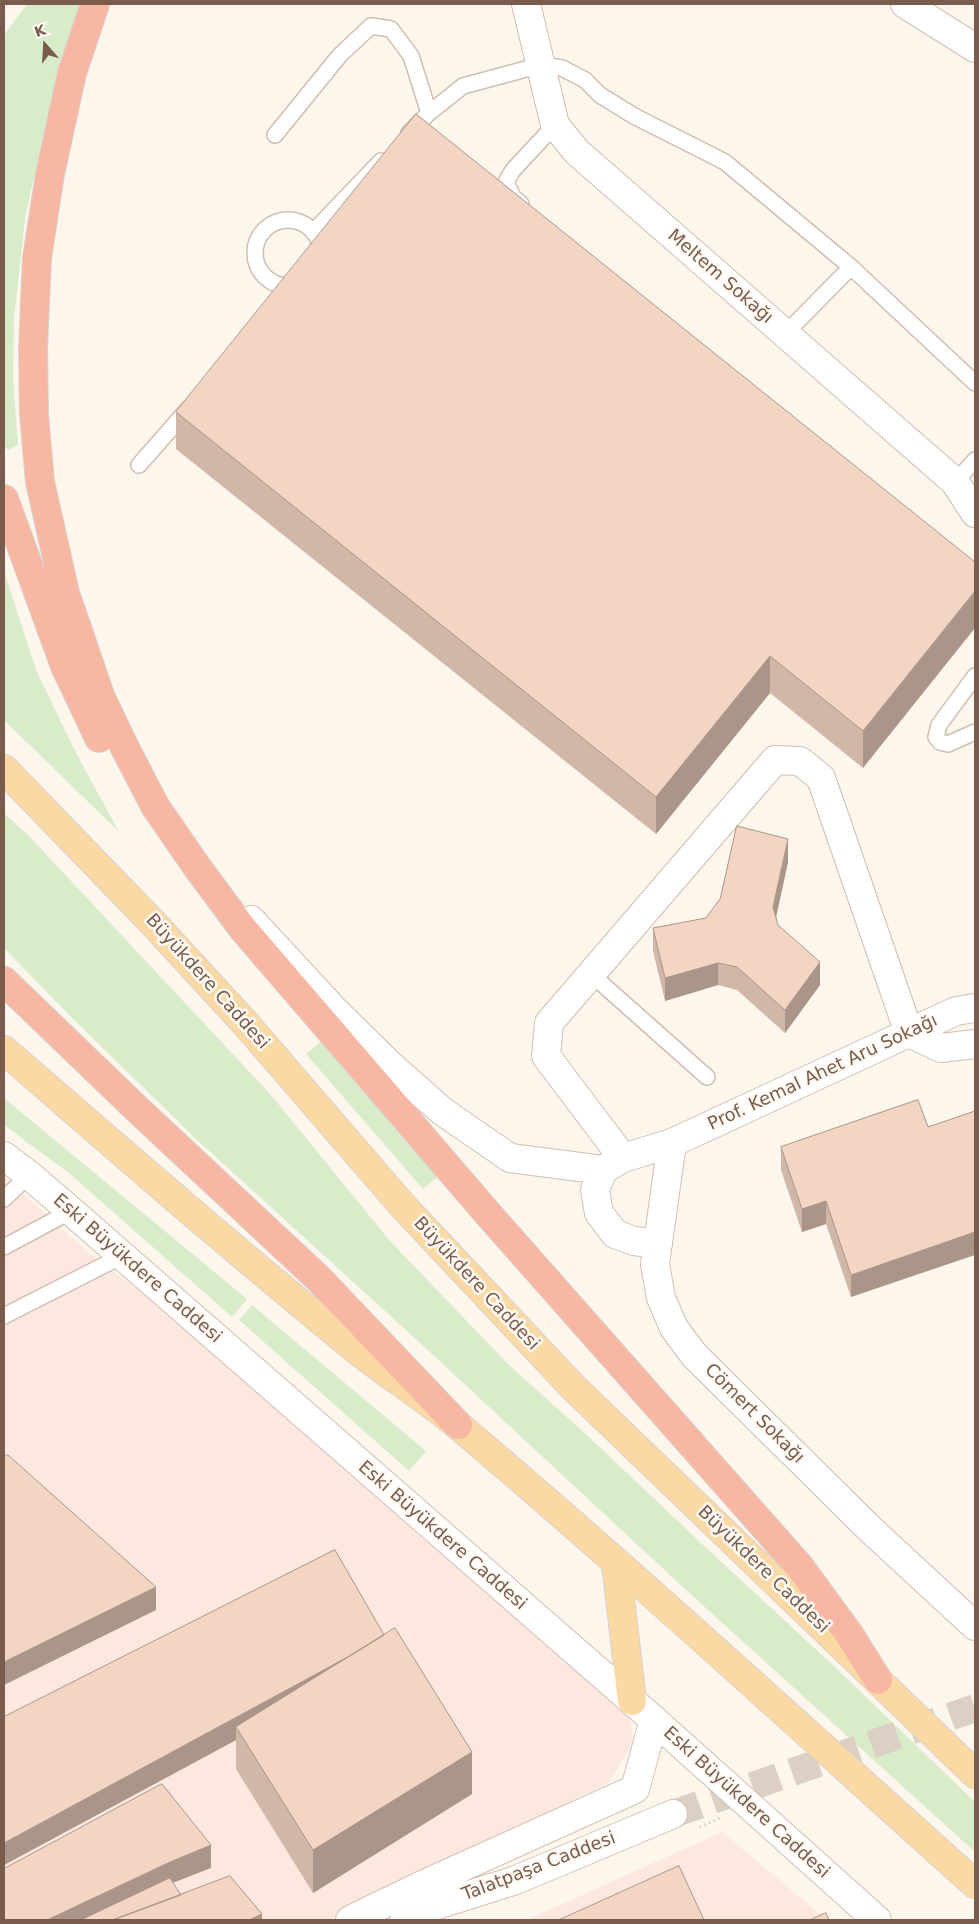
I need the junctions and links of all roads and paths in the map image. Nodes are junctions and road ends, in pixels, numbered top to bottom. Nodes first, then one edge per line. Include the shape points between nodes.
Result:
1 (95, 4) edge
2 (526, 4) edge
3 (905, 4) edge
4 (975, 48) edge
5 (541, 65) junction
6 (429, 113) junction
7 (555, 125) junction
8 (275, 134) dead end
9 (536, 216) edge
10 (314, 231) junction
11 (851, 267) junction
12 (279, 285) junction
13 (272, 300) edge
14 (785, 334) junction
15 (975, 383) edge
16 (198, 398) edge
17 (975, 460) edge
18 (139, 466) dead end
19 (955, 482) junction
20 (4, 499) edge
21 (975, 513) edge
22 (975, 676) edge
23 (975, 732) edge
24 (4, 769) edge
25 (155, 806) junction
26 (197, 867) junction
27 (591, 974) junction
28 (4, 981) edge
29 (975, 1008) edge
30 (909, 1034) junction
31 (975, 1044) edge
32 (4, 1050) edge
33 (707, 1077) dead end
34 (672, 1143) junction
35 (4, 1156) edge
36 (613, 1164) junction
37 (29, 1174) junction
38 (4, 1199) edge
39 (71, 1211) junction
40 (658, 1244) junction
41 (4, 1247) edge
42 (122, 1256) junction
43 (4, 1316) edge
44 (458, 1425) junction
45 (616, 1564) junction
46 (975, 1626) edge
47 (878, 1680) junction
48 (632, 1701) junction
49 (654, 1720) junction
50 (975, 1774) edge
51 (718, 1819) dead end
52 (683, 1822) joint
53 (516, 1880) junction
54 (975, 1884) edge
55 (350, 1920) edge
56 (404, 1920) edge
57 (450, 1920) edge
58 (877, 1920) edge

1 - 25 highway via 72,73 45,202 37,258 34,414 40,482 65,593 101,698
2 - 5 street, Meltem Sokağı
3 - 4 street
5 - 6 lane via 463,86
5 - 7 street, Meltem Sokağı
5 - 11 lane via 562,68 585,80 600,95 634,116 725,162
6 - 8 lane via 411,56 391,29 371,26 340,55
6 - 10 lane
7 - 9 lane via 513,170 506,182 513,197
7 - 14 street, Meltem Sokağı via 578,152
10 - 12 lane via 322,253 317,270 304,283
10 - 12 lane via 305,223 282,220 263,231 257,241 256,262 261,273
11 - 14 lane
11 - 15 lane
12 - 13 lane
14 - 19 street, Meltem Sokağı
16 - 18 lane
17 - 19 lane
19 - 21 street, Meltem Sokağı
20 - 25 highway via 65,666 97,735 119,769
22 - 23 lane via 939,725 936,737 948,744
24 - 47 main road, Büyükdere Caddesi via 206,980 402,1205 560,1373
25 - 26 highway
26 - 36 street via 240,907 376,1051 442,1112 510,1158
26 - 47 highway via 243,929 489,1215 800,1567
27 - 30 street via 775,760 800,761 820,778
27 - 33 lane
27 - 36 street via 549,1023 546,1056
28 - 44 highway via 319,1279
29 - 30 street, Prof. Kemal Ahet Aru Sokağı via 956,1011
30 - 31 street via 941,1048
30 - 34 street, Prof. Kemal Ahet Aru Sokağı
32 - 44 main road via 173,1197 359,1351
34 - 36 street, Prof. Kemal Ahet Aru Sokağı
34 - 40 street, Cömert Sokağı
35 - 37 street, Eski Büyükdere Caddesi
36 - 40 street via 595,1190 600,1213 615,1234 634,1241
37 - 38 lane
37 - 39 street, Eski Büyükdere Caddesi
39 - 41 lane
39 - 42 street, Eski Büyükdere Caddesi
40 - 46 street, Cömert Sokağı via 655,1264 660,1298 674,1328 694,1355 870,1529
42 - 43 lane
42 - 48 street, Eski Büyükdere Caddesi
44 - 45 main road
45 - 48 main road
45 - 54 main road
47 - 50 main road, Büyükdere Caddesi
48 - 49 street, Eski Büyükdere Caddesi
49 - 55 street via 635,1789
49 - 58 street, Eski Büyükdere Caddesi
51 - 52 path
52 - 53 street, Talatpaşa Caddesi
53 - 56 street, Talatpaşa Caddesi via 434,1906
53 - 57 street

